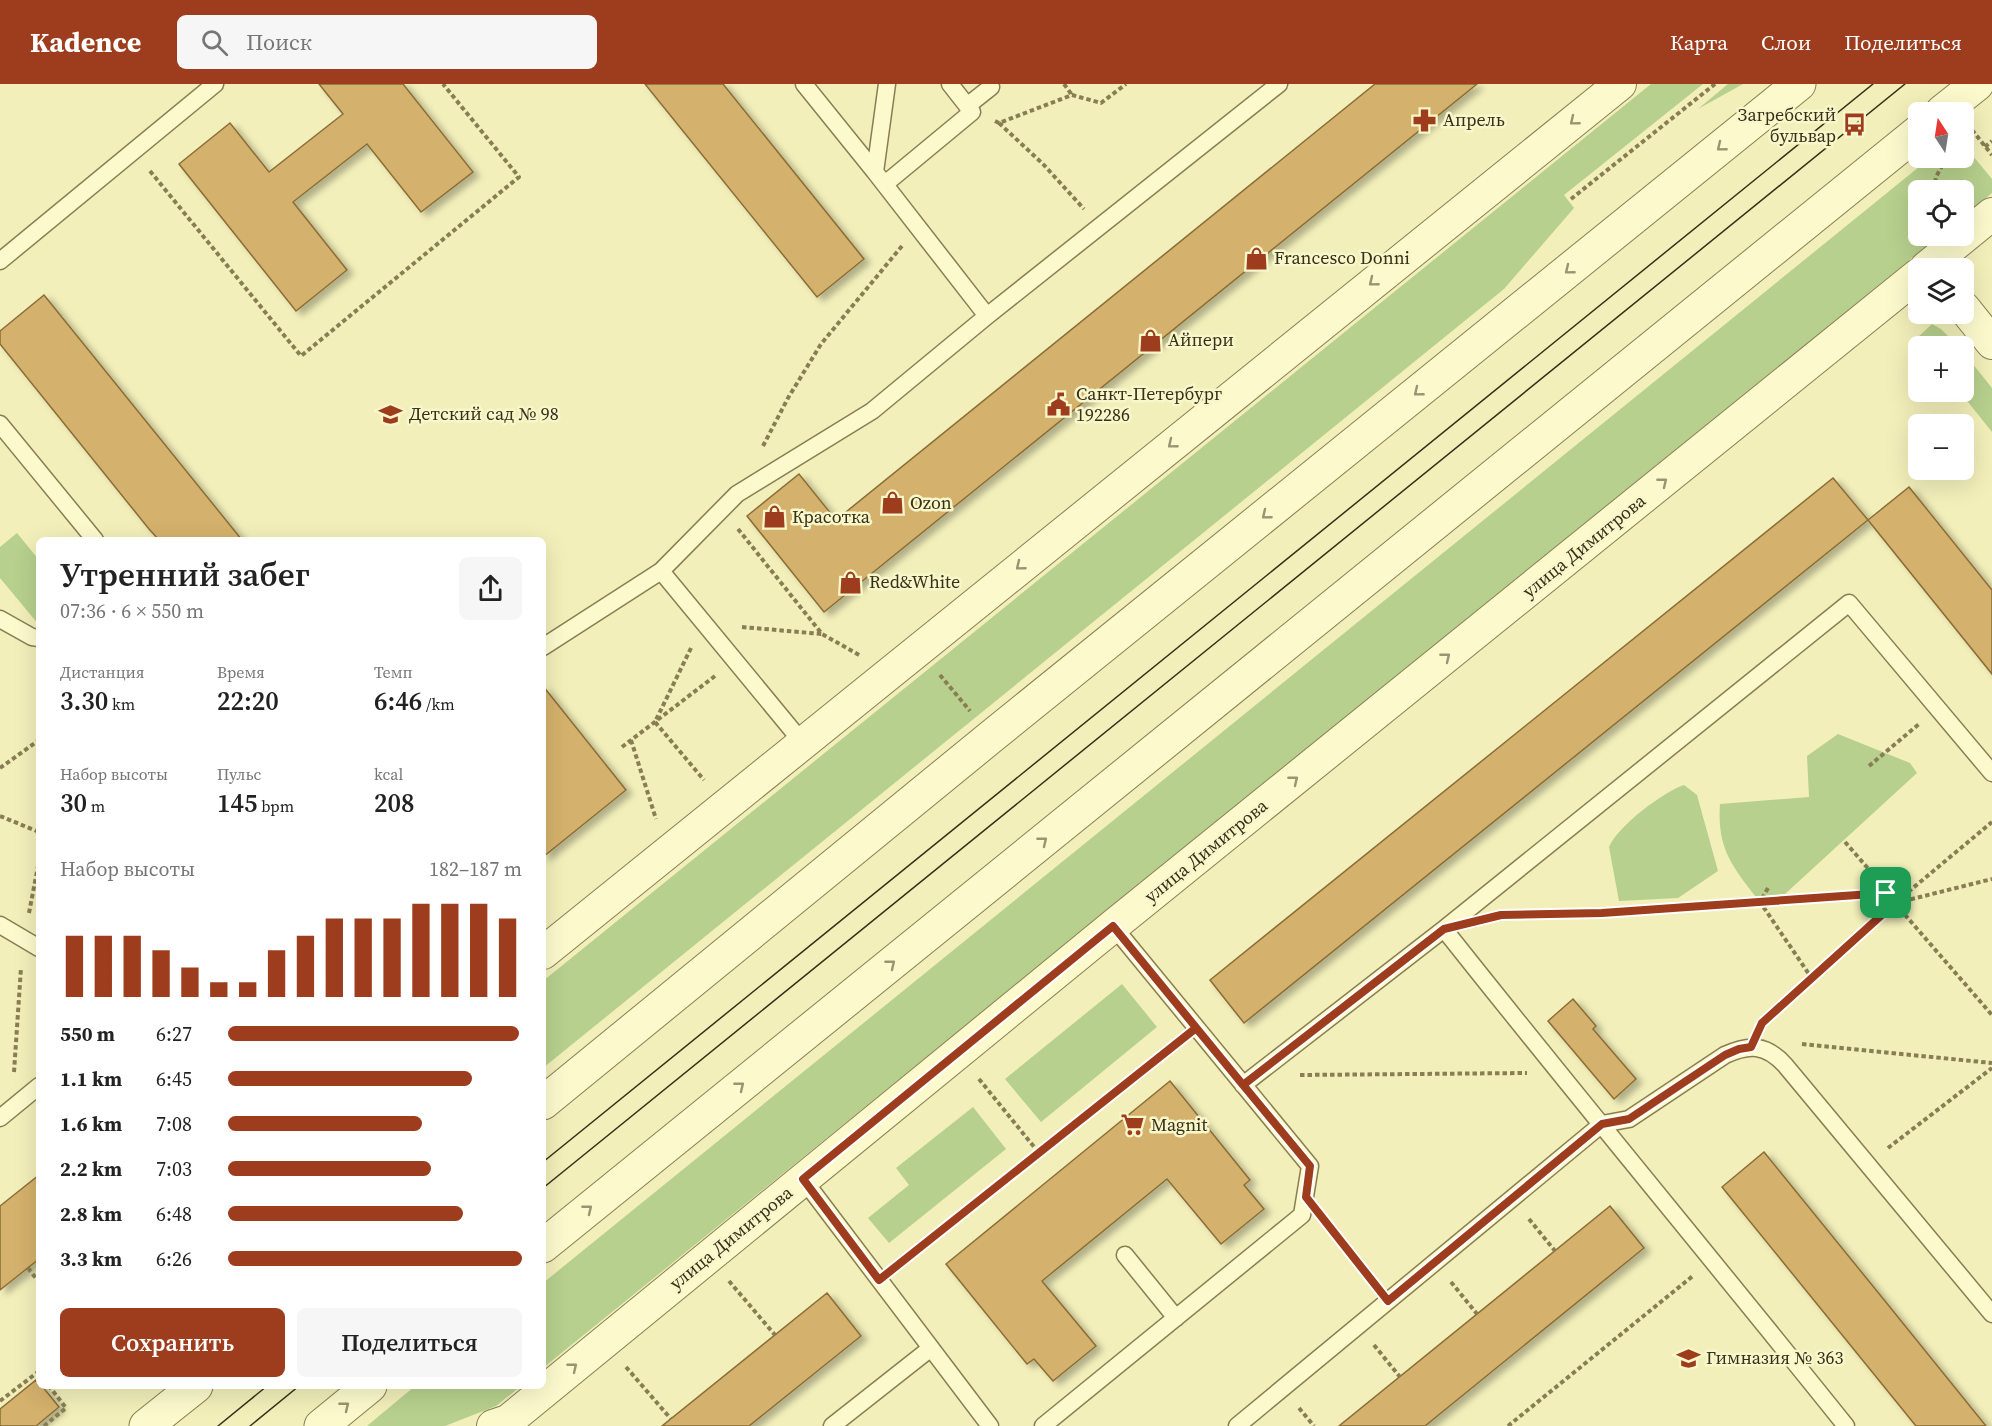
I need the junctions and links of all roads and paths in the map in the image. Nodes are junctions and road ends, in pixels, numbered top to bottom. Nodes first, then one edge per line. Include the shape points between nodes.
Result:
1 (215, 84) edge
2 (443, 84) edge
3 (804, 84) edge
4 (887, 84) edge
5 (950, 84) edge
6 (1064, 84) edge
7 (1126, 84) edge
8 (1279, 84) edge
9 (1620, 84) edge
10 (1715, 84) edge
11 (1799, 84) edge
12 (1977, 84) edge
13 (991, 87) dead end
14 (1072, 95) junction
15 (1966, 102) edge
16 (969, 109) junction
17 (999, 123) junction
18 (1974, 137) edge
19 (1908, 140) edge
20 (1992, 141) edge
21 (1985, 147) junction
22 (133, 150) junction
23 (1992, 155) edge
24 (880, 178) junction
25 (1571, 200) dead end
26 (1992, 214) edge
27 (918, 226) junction
28 (1100, 227) junction
29 (1940, 258) edge
30 (0, 261) edge
31 (1908, 284) edge
32 (987, 316) junction
33 (1974, 320) edge
34 (1992, 343) edge
35 (0, 424) edge
36 (737, 494) junction
37 (93, 537) edge
38 (662, 571) junction
39 (700, 618) junction
40 (0, 619) edge
41 (822, 634) junction
42 (36, 638) edge
43 (546, 645) edge
44 (917, 649) junction
45 (863, 657) dead end
46 (735, 661) junction
47 (1938, 708) junction
48 (655, 722) junction
49 (992, 736) junction
50 (631, 740) junction
51 (36, 742) edge
52 (802, 742) junction
53 (622, 747) dead end
54 (1869, 766) dead end
55 (0, 768) edge
56 (1992, 773) edge
57 (706, 783) dead end
58 (0, 816) edge
59 (657, 822) dead end
60 (1992, 822) edge
61 (36, 831) edge
62 (1845, 842) dead end
63 (36, 876) edge
64 (1992, 879) edge
65 (1768, 888) dead end
66 (1886, 893) junction
67 (31, 902) dead end
68 (1760, 902) junction
69 (1895, 903) junction
70 (1501, 915) dead end
71 (0, 925) edge
72 (1113, 926) junction
73 (1444, 929) junction
74 (36, 946) edge
75 (546, 951) edge
76 (22, 957) dead end
77 (1811, 978) junction
78 (1992, 1015) edge
79 (1196, 1028) junction
80 (1751, 1047) junction
81 (1768, 1051) junction
82 (1992, 1063) edge
83 (1992, 1068) edge
84 (1558, 1073) junction
85 (14, 1074) dead end
86 (979, 1079) dead end
87 (1249, 1080) junction
88 (36, 1088) edge
89 (546, 1100) edge
90 (0, 1118) edge
91 (1602, 1124) junction
92 (1039, 1153) junction
93 (1867, 1165) junction
94 (803, 1179) junction
95 (1306, 1197) junction
96 (1512, 1198) junction
97 (546, 1244) edge
98 (1555, 1251) dead end
99 (1125, 1255) dead end
100 (1712, 1260) junction
101 (1435, 1262) junction
102 (28, 1268) dead end
103 (36, 1278) edge
104 (728, 1280) dead end
105 (879, 1280) junction
106 (1388, 1301) junction
107 (1477, 1314) dead end
108 (1992, 1314) edge
109 (1176, 1318) junction
110 (1358, 1326) junction
111 (775, 1335) dead end
112 (931, 1348) junction
113 (624, 1365) dead end
114 (36, 1374) edge
115 (1400, 1377) dead end
116 (51, 1389) edge
117 (190, 1389) edge
118 (366, 1389) edge
119 (0, 1401) edge
120 (671, 1419) dead end
121 (44, 1426) edge
122 (146, 1426) edge
123 (321, 1426) edge
124 (493, 1426) edge
125 (832, 1426) edge
126 (990, 1426) edge
127 (1043, 1426) edge
128 (1237, 1426) edge
129 (1508, 1426) edge
130 (1846, 1426) edge

1 - 22 lane
2 - 22 path via 519,177 301,356
3 - 24 lane
4 - 24 lane
5 - 16 lane
6 - 14 path
7 - 14 path via 1101,103
8 - 28 lane
9 -> 44 street
10 - 25 path
11 -> 49 street
12 - 15 street
13 - 16 lane
14 - 17 path
16 - 17 path
16 - 24 lane
17 - 28 path via 1043,164
18 - 21 path
97 -> 19 street
20 - 21 path
21 - 23 path
22 - 30 lane
24 - 27 lane
26 - 29 street, улица Димитрова
27 - 32 lane
27 - 36 path via 821,344
28 - 32 lane
72 -> 31 street, улица Димитрова
32 - 36 lane via 872,411
33 - 34 street
35 - 37 lane
36 - 38 lane
36 - 41 path via 734,525
38 - 39 lane
38 - 43 lane
39 - 41 path via 754,629
39 - 46 lane
39 - 48 path via 689,653
40 - 42 lane
41 - 45 path
44 - 49 path
44 - 52 street
46 - 48 path
46 - 52 lane
47 - 54 path
47 - 56 lane
47 - 73 lane via 1849,603
48 - 50 path
48 - 57 path
49 - 89 street
50 - 53 path
50 - 59 path
51 - 55 path
52 - 75 street
58 - 61 path
60 - 69 path
62 - 66 path
63 - 67 path
64 - 69 path
65 - 68 path
66 - 68 path
66 - 69 path
68 - 70 path via 1602,913
68 - 77 path
69 - 77 path
69 - 78 path
71 - 74 lane
72 - 79 lane
72 - 94 street, улица Димитрова
73 - 84 lane
73 - 87 lane
76 - 85 path
77 - 80 path via 1762,1023
79 - 87 lane
79 - 92 path
80 - 81 lane
80 - 91 lane via 1725,1055 1629,1119
81 - 82 path via 1792,1043
81 - 93 lane via 1778,1056
83 - 93 path
84 - 87 path
84 - 91 lane
86 - 92 path
87 - 95 lane via 1310,1166
88 - 90 lane
91 - 96 lane
91 - 100 lane
92 - 105 path
93 - 108 lane
94 - 105 lane
124 -> 94 street, улица Димитрова via 508,1421
95 - 106 path
95 - 109 lane via 1302,1215
96 - 98 path
96 - 101 lane
99 - 109 lane
100 - 129 path
100 - 130 lane
101 - 106 lane
101 - 107 path
102 - 103 path
104 - 111 path
105 - 112 lane
106 - 110 lane
109 - 127 lane
110 - 115 path
110 - 128 lane
112 - 125 lane
112 - 126 lane
113 - 120 path
114 - 119 path
116 - 121 path via 66,1408
117 - 122 street
123 -> 118 street

